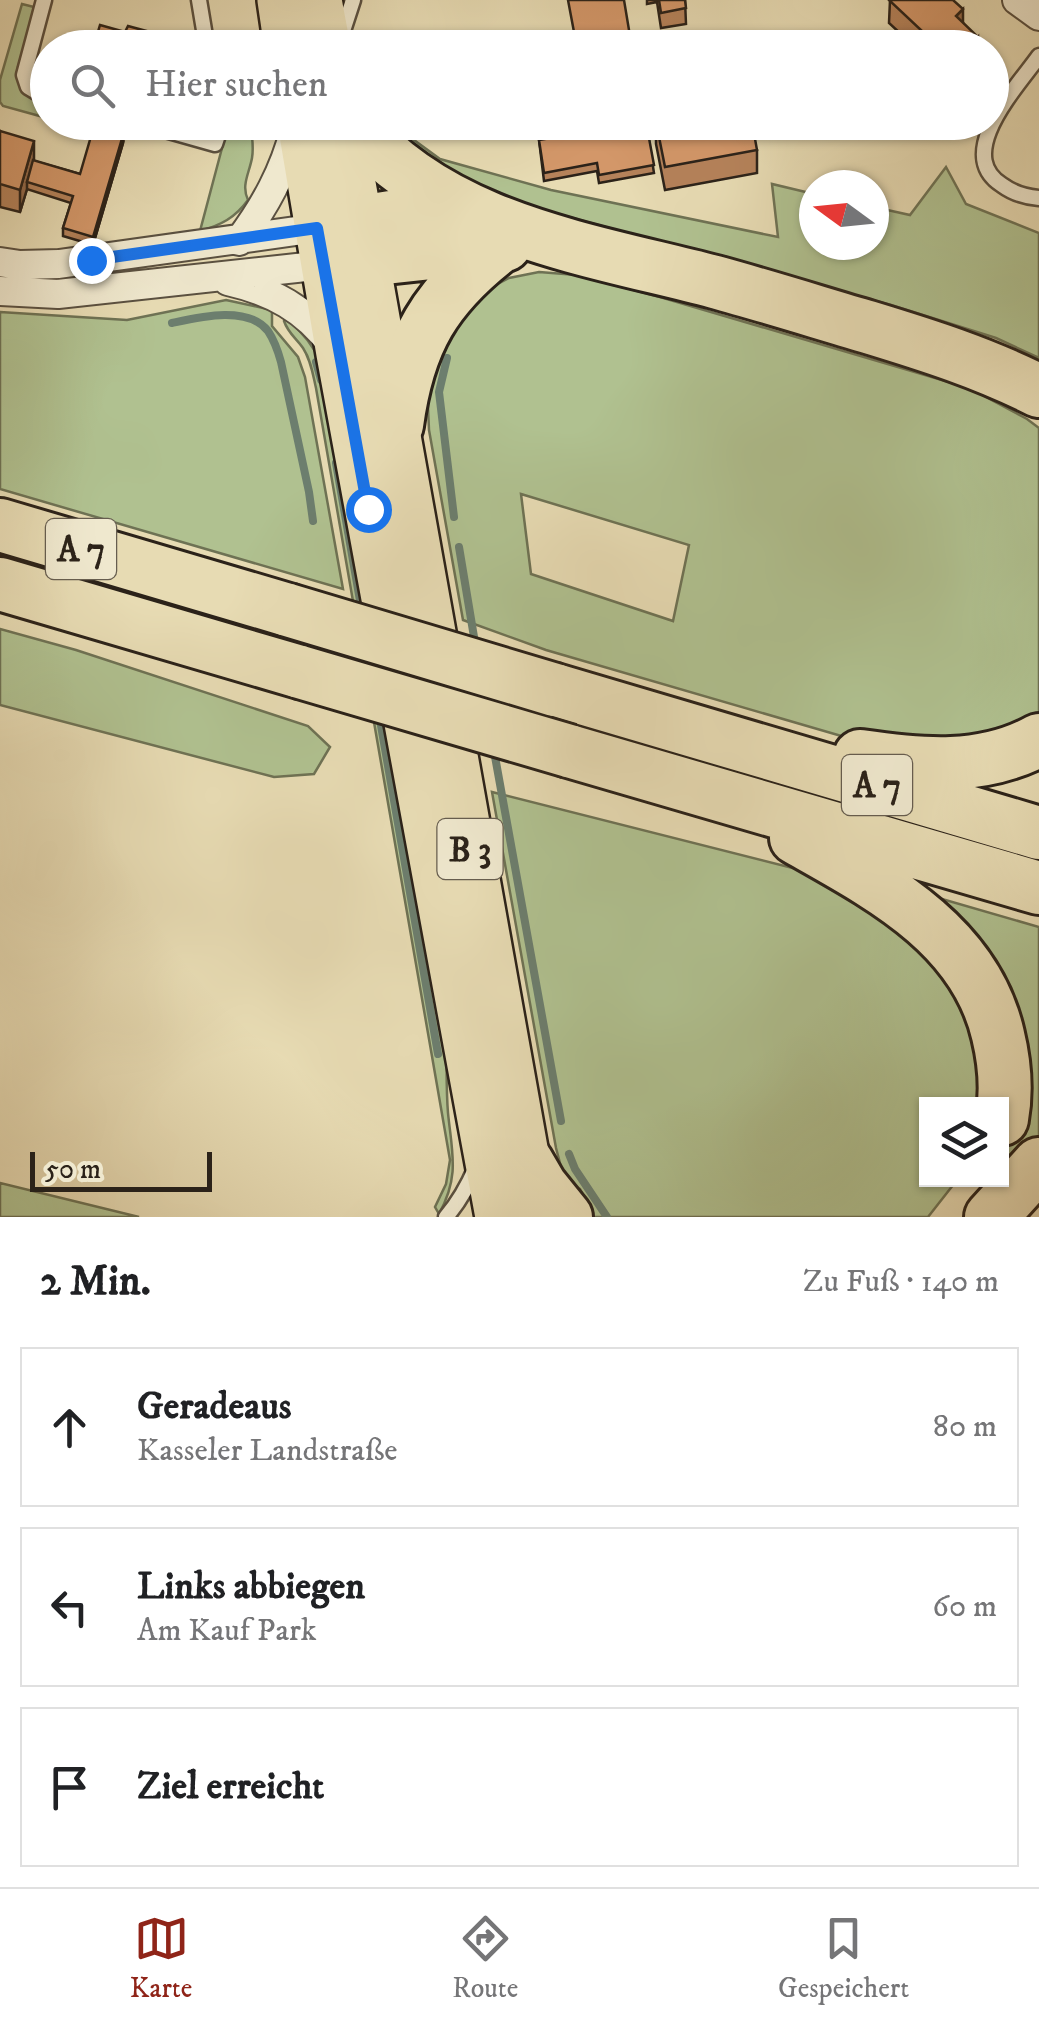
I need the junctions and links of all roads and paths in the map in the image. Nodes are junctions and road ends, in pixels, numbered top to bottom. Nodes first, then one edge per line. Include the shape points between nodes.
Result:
1 (44, 0) edge
2 (199, 0) edge
3 (280, 0) edge
4 (319, 0) edge
5 (354, 0) edge
6 (1017, 0) edge
7 (1039, 16) edge
8 (36, 30) edge
9 (204, 30) edge
10 (284, 30) edge
11 (325, 30) edge
12 (343, 30) edge
13 (30, 52) edge
14 (1039, 56) edge
15 (30, 88) edge
16 (1009, 99) edge
17 (292, 140) edge
18 (304, 140) edge
19 (342, 140) edge
20 (368, 140) edge
21 (985, 140) edge
22 (1039, 198) edge
23 (496, 232) junction
24 (239, 241) junction
25 (342, 244) junction
26 (0, 262) edge
27 (212, 277) junction
28 (0, 290) edge
29 (339, 354) junction
30 (1039, 390) edge
31 (397, 425) junction
32 (0, 525) edge
33 (0, 584) edge
34 (715, 737) junction
35 (1039, 740) edge
36 (716, 794) junction
37 (1039, 833) edge
38 (1039, 888) edge
39 (1004, 1097) edge
40 (505, 1150) junction
41 (1039, 1164) edge
42 (977, 1187) edge
43 (446, 1217) edge
44 (498, 1217) edge
45 (537, 1217) edge
46 (566, 1217) edge
47 (957, 1217) edge
48 (991, 1217) edge

1 - 8 lane
2 - 9 lane
3 - 10 main road
4 - 11 main road
5 - 12 lane
6 - 7 street
13 - 15 lane via 24,74
14 - 16 lane
17 - 24 street via 281,175
18 - 25 main road, B 3
19 - 25 main road, B 3
20 - 23 highway
21 - 22 lane via 984,168 995,180
23 - 25 highway
23 - 30 highway via 756,293 955,354
23 - 31 highway via 428,322 412,355
24 - 25 street
24 - 26 street via 59,264
25 - 27 street
25 - 29 main road, B 3
25 - 31 main road, B 3
27 - 28 street via 58,294
27 - 29 street via 285,301
29 - 40 main road, B 3
31 - 40 main road, B 3 via 452,746
32 - 34 highway, A 7, bridge
33 - 36 highway, A 7, bridge
34 - 35 highway via 954,764 988,760
34 - 37 highway, A 7
36 - 38 highway, A 7
36 - 39 highway via 862,876 946,939 976,979 997,1028
40 - 43 lane
40 - 44 main road, B 3
40 - 45 main road, B 3
40 - 46 highway
41 - 48 highway
42 - 47 highway

